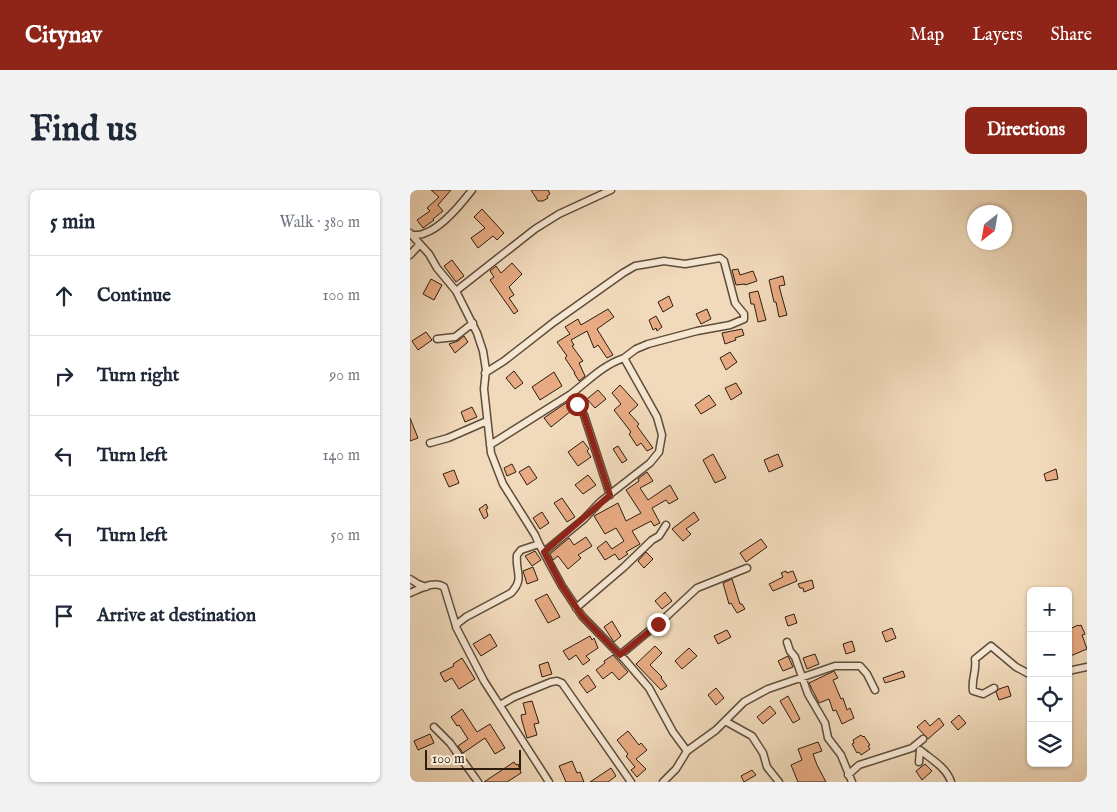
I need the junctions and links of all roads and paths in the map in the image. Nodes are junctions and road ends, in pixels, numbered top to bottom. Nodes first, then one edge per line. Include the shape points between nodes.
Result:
1 (472, 190) edge
2 (611, 190) edge
3 (412, 234) edge
4 (420, 244) junction
5 (410, 255) edge
6 (456, 291) junction
7 (472, 323) junction
8 (437, 339) dead end
9 (624, 358) junction
10 (485, 373) junction
11 (571, 394) junction
12 (487, 421) junction
13 (430, 443) dead end
14 (490, 445) junction
15 (610, 495) junction
16 (666, 525) dead end
17 (538, 544) junction
18 (544, 552) junction
19 (747, 568) dead end
20 (410, 579) edge
21 (426, 587) junction
22 (410, 593) edge
23 (576, 608) junction
24 (456, 628) junction
25 (787, 642) dead end
26 (620, 655) junction
27 (1087, 667) edge
28 (1072, 670) edge
29 (1027, 673) edge
30 (802, 678) junction
31 (994, 688) dead end
32 (875, 690) dead end
33 (500, 705) junction
34 (725, 721) junction
35 (434, 727) dead end
36 (923, 739) dead end
37 (687, 752) junction
38 (919, 762) dead end
39 (848, 775) junction
40 (478, 782) edge
41 (548, 782) edge
42 (631, 782) edge
43 (663, 782) edge
44 (779, 782) edge
45 (852, 782) edge
46 (951, 782) edge

1 - 3 street via 434,229
2 - 6 street via 535,229
3 - 4 street
4 - 5 street
4 - 6 street
6 - 7 street
7 - 8 street via 455,337
7 - 10 street via 483,351
9 - 10 street via 648,344 744,319 735,303 724,261 720,258 685,264 664,262 635,266
9 - 11 street via 605,367
9 - 15 street via 657,416 662,435 659,452 650,463
10 - 12 street
11 - 14 street
11 - 15 street via 584,415
12 - 13 street
12 - 14 street
14 - 17 street via 503,484
15 - 18 street
16 - 23 street via 659,536
17 - 18 street
17 - 24 street via 521,550 517,555 520,580 511,593 466,617 456,624
18 - 23 street
19 - 26 street via 697,588
20 - 21 street
21 - 22 street
21 - 24 street via 442,585
23 - 26 street
24 - 33 street
25 - 30 street
26 - 37 street via 648,688
27 - 28 street
29 - 31 street via 991,646 975,659 972,683 973,691 983,694
30 - 32 street via 835,666 860,666
30 - 34 street via 768,689 744,702
30 - 39 street
33 - 41 street
33 - 42 street via 551,682 562,683
34 - 37 street
34 - 44 street via 752,736 767,767
35 - 40 street
36 - 39 street via 912,748 859,765
37 - 43 street
38 - 46 street via 920,750 944,770
39 - 45 street

